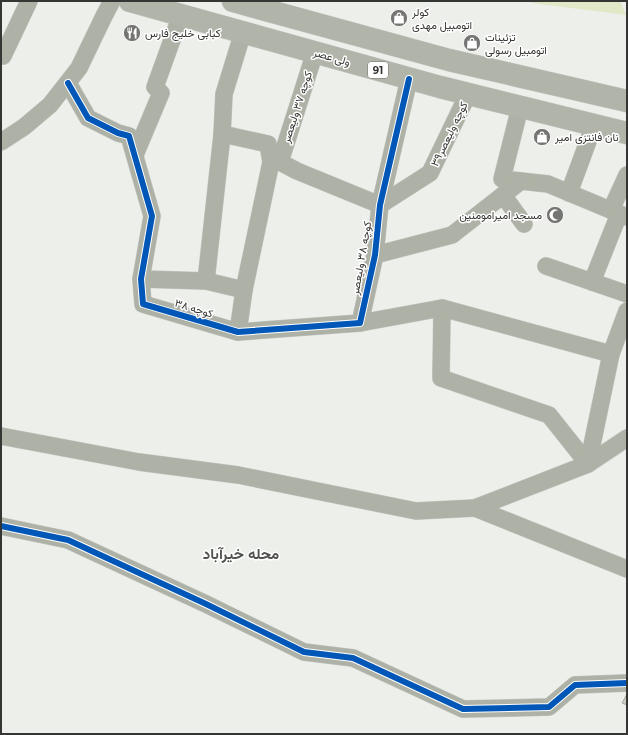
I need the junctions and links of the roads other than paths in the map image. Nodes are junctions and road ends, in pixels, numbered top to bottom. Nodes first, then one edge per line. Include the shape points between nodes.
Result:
1 (29, 1) edge
2 (112, 1) edge
3 (130, 1) edge
4 (233, 1) edge
5 (181, 15) junction
6 (243, 32) junction
7 (315, 52) junction
8 (3, 56) dead end
9 (409, 79) junction
10 (68, 83) junction
11 (468, 94) junction
12 (627, 101) edge
13 (520, 107) junction
14 (594, 125) junction
15 (627, 133) edge
16 (222, 135) junction
17 (1, 142) edge
18 (135, 155) junction
19 (275, 162) junction
20 (627, 176) edge
21 (502, 187) junction
22 (569, 193) junction
23 (380, 205) junction
24 (619, 214) edge
25 (524, 224) dead end
26 (375, 255) junction
27 (546, 266) dead end
28 (141, 279) junction
29 (206, 280) junction
30 (592, 282) junction
31 (244, 290) junction
32 (627, 294) edge
33 (442, 308) junction
34 (627, 312) edge
35 (360, 323) junction
36 (238, 332) junction
37 (611, 354) junction
38 (1, 436) edge
39 (627, 438) edge
40 (588, 464) junction
41 (475, 508) junction
42 (1, 526) edge
43 (627, 569) edge
44 (627, 683) edge

1 - 8 street
2 - 10 street via 79,68
3 - 5 main road, ولی عصر / 91
4 - 12 main road via 449,60
5 - 6 main road, ولی عصر / 91
5 - 18 street via 155,87 161,93
6 - 7 main road, ولی عصر / 91
6 - 16 street via 224,94
7 - 9 main road, ولی عصر / 91
7 - 19 street, کوچه ۳۷ ولیعصر
9 - 11 main road, ولی عصر / 91
9 - 23 street, کوچه ۳۸ ولیعصر
10 - 17 street via 50,105
10 - 18 street via 88,118 129,136
11 - 13 main road, ولی عصر / 91
11 - 23 street, کوچه ولیعصر۳۹ via 430,173
13 - 14 main road, ولی عصر / 91
13 - 21 street
14 - 15 main road, ولی عصر / 91
14 - 22 street
16 - 19 street via 268,144
16 - 29 street
18 - 28 street via 152,216
19 - 23 street
19 - 31 street, کوچه ۳۷ ولیعصر
20 - 24 street
21 - 22 street via 521,181 548,184
21 - 25 street
21 - 26 street via 452,234
22 - 24 street
23 - 26 street, کوچه ۳۸ ولیعصر
24 - 30 street
26 - 35 street, کوچه ۳۸ ولیعصر
27 - 30 street
28 - 29 street
28 - 36 street, کوچه ۳۸ via 143,304
29 - 31 street
30 - 32 street
31 - 36 street, کوچه ۳۷ ولیعصر
33 - 35 street
33 - 37 street
33 - 40 street via 441,378 550,416
34 - 37 street
35 - 36 street
37 - 40 street
38 - 41 street via 139,462 238,475 416,511
39 - 40 street
40 - 41 street
41 - 43 street
42 - 44 street via 68,540 304,652 353,658 463,709 549,707 574,685

